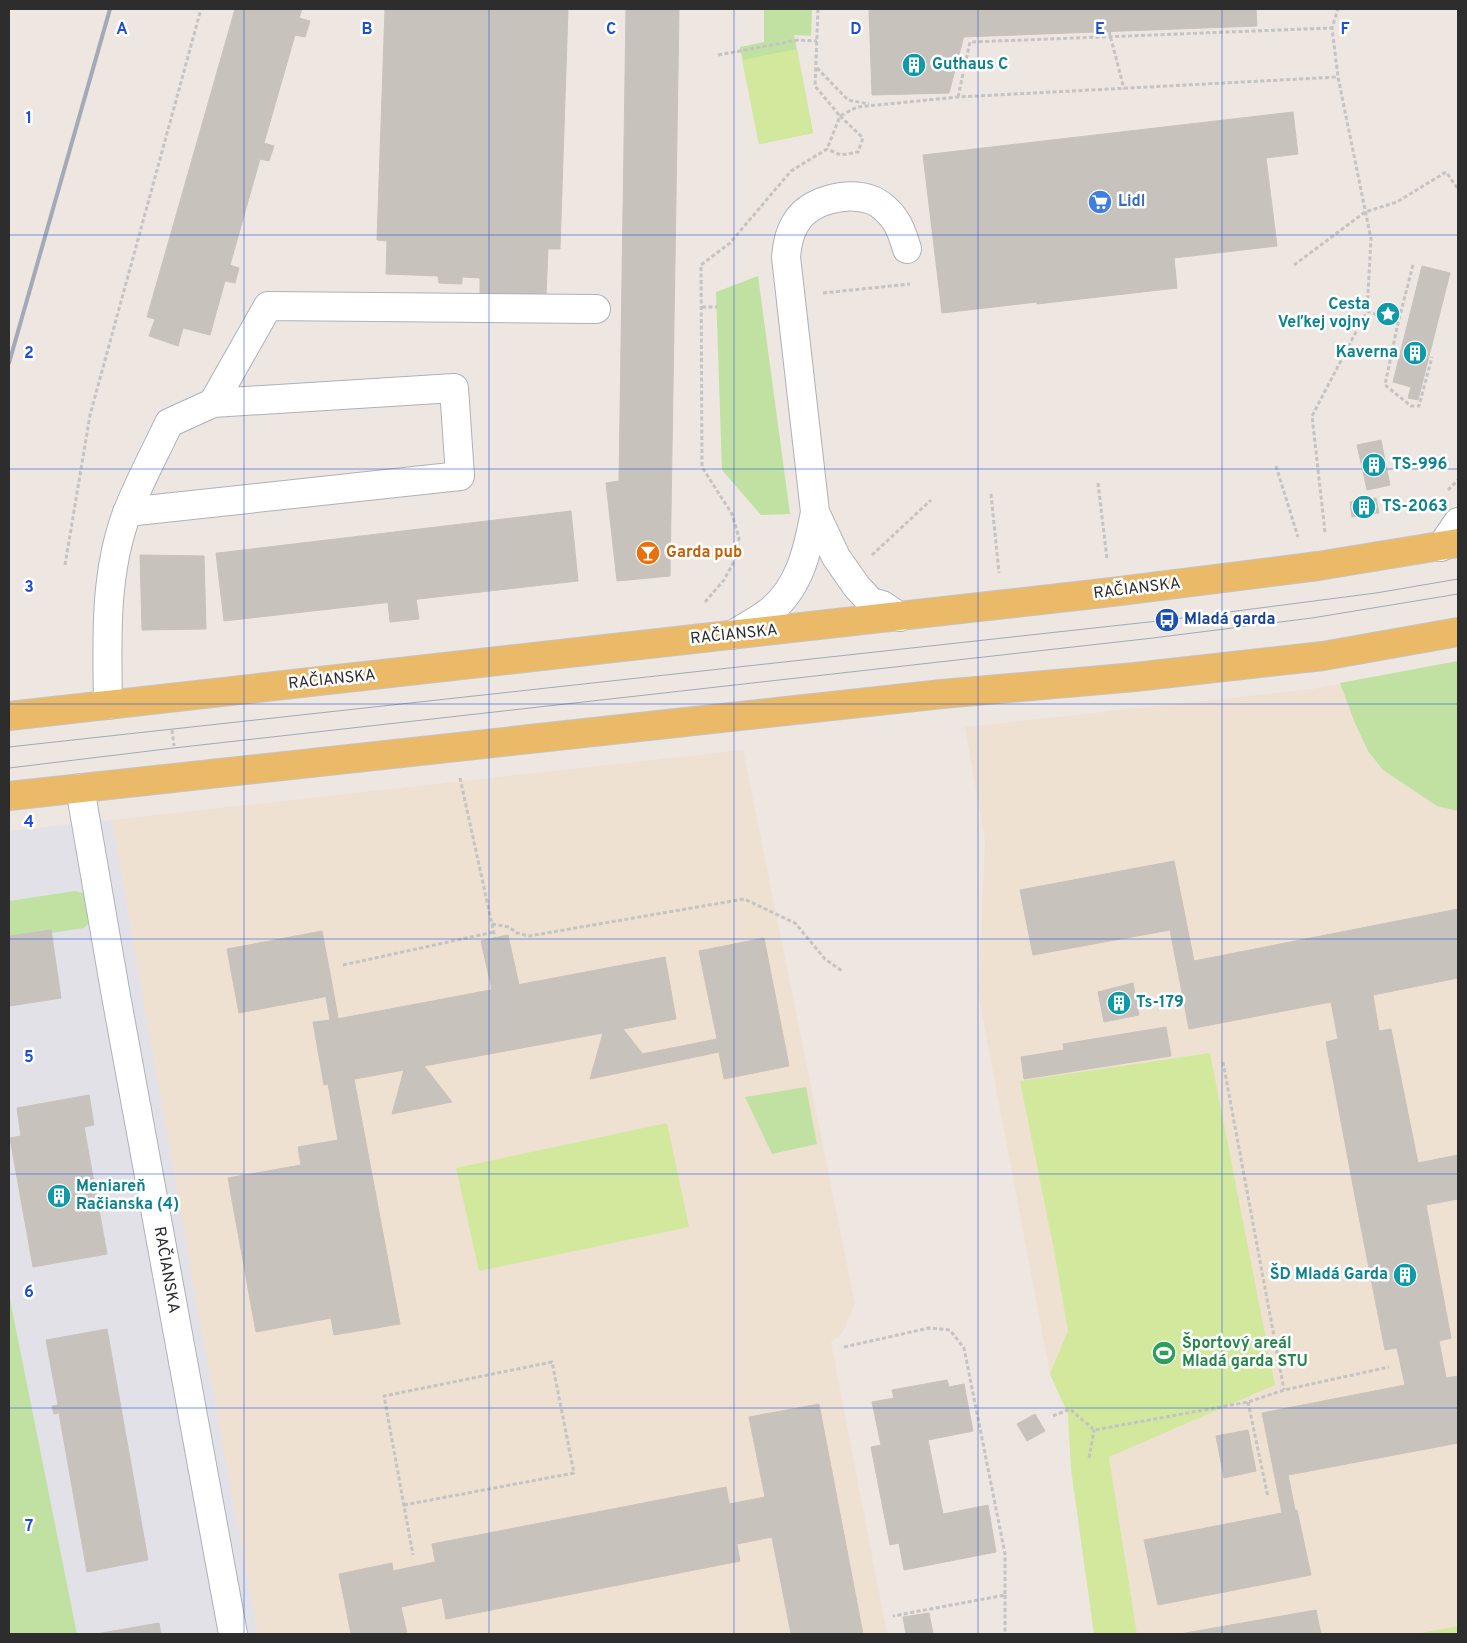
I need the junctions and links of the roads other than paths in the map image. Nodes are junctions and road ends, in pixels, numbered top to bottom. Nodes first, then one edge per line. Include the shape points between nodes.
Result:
1 (906, 249) dead end
2 (596, 309) dead end
3 (214, 403) junction
4 (128, 512) junction
5 (816, 512) junction
6 (1458, 522) edge
7 (1450, 545) edge
8 (900, 617) junction
9 (1458, 632) edge
10 (732, 635) junction
11 (108, 705) junction
12 (9, 716) edge
13 (80, 788) junction
14 (9, 796) edge
15 (233, 1634) edge

1 - 5 street via 896,220 873,200 859,197 826,200 810,209 796,222 788,240 786,257
2 - 3 street via 268,306
3 - 4 street via 169,423
3 - 4 street via 454,388 460,476
4 - 11 street via 110,592
5 - 8 street via 836,557 857,587 871,602
5 - 10 street via 806,555 787,594 769,612
6 - 7 street
7 - 8 main road, RAČIANSKA via 1318,566
8 - 10 main road, RAČIANSKA
9 - 13 main road via 1323,656 1204,670 942,694
10 - 11 main road, RAČIANSKA
11 - 12 main road, RAČIANSKA
13 - 14 main road
13 - 15 street, RAČIANSKA

